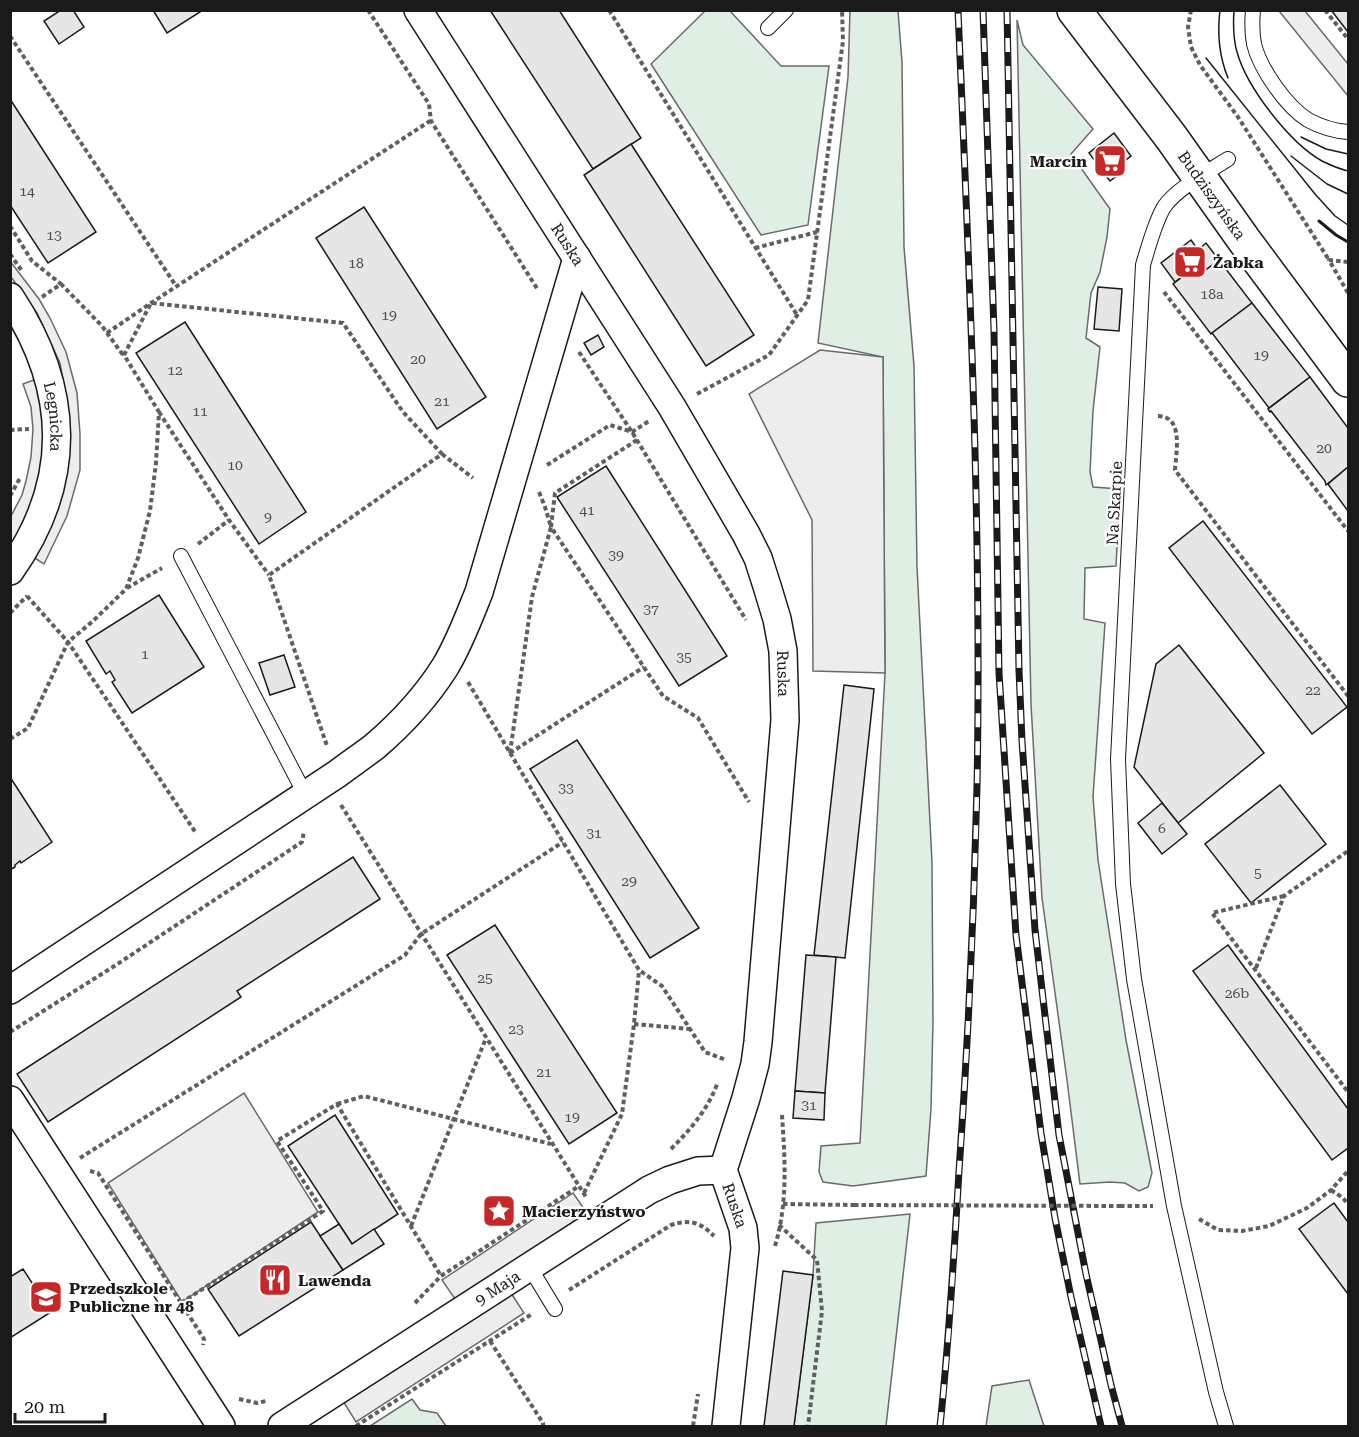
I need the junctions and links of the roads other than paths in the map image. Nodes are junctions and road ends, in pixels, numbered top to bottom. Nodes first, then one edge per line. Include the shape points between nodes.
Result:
1 (418, 10) edge
2 (786, 10) edge
3 (1254, 10) edge
4 (1080, 19) edge
5 (768, 28) dead end
6 (1348, 132) edge
7 (1228, 159) dead end
8 (1199, 178) junction
9 (577, 258) junction
10 (10, 297) edge
11 (1348, 380) edge
12 (181, 556) dead end
13 (10, 571) edge
14 (306, 796) junction
15 (10, 990) edge
16 (10, 1100) edge
17 (723, 1170) junction
18 (529, 1266) junction
19 (553, 1306) road end
20 (221, 1426) edge
21 (282, 1426) edge
22 (726, 1426) edge
23 (1226, 1426) edge

1 - 9 street, Ruska
2 - 5 lane
3 - 6 lane via 1256,51 1280,92 1309,120
4 - 8 street, Budziszyńska
7 - 8 lane, Na Skarpie
8 - 11 street, Budziszyńska
8 - 23 lane, Na Skarpie via 1164,207 1143,265 1118,759 1123,884 1134,979 1174,1206
9 - 14 street via 486,571 458,643 433,684 405,717 373,747
9 - 17 street, Ruska via 672,407 746,534 767,586 783,651 785,720 758,1042 746,1098
10 - 13 street, Legnicka via 43,358 53,393 57,430 54,474 46,502 30,540
12 - 14 lane
14 - 15 street
16 - 20 street
17 - 18 street, 9 Maja via 698,1172 649,1190
17 - 22 street, Ruska via 743,1228 745,1248
18 - 19 lane
18 - 21 street, 9 Maja

